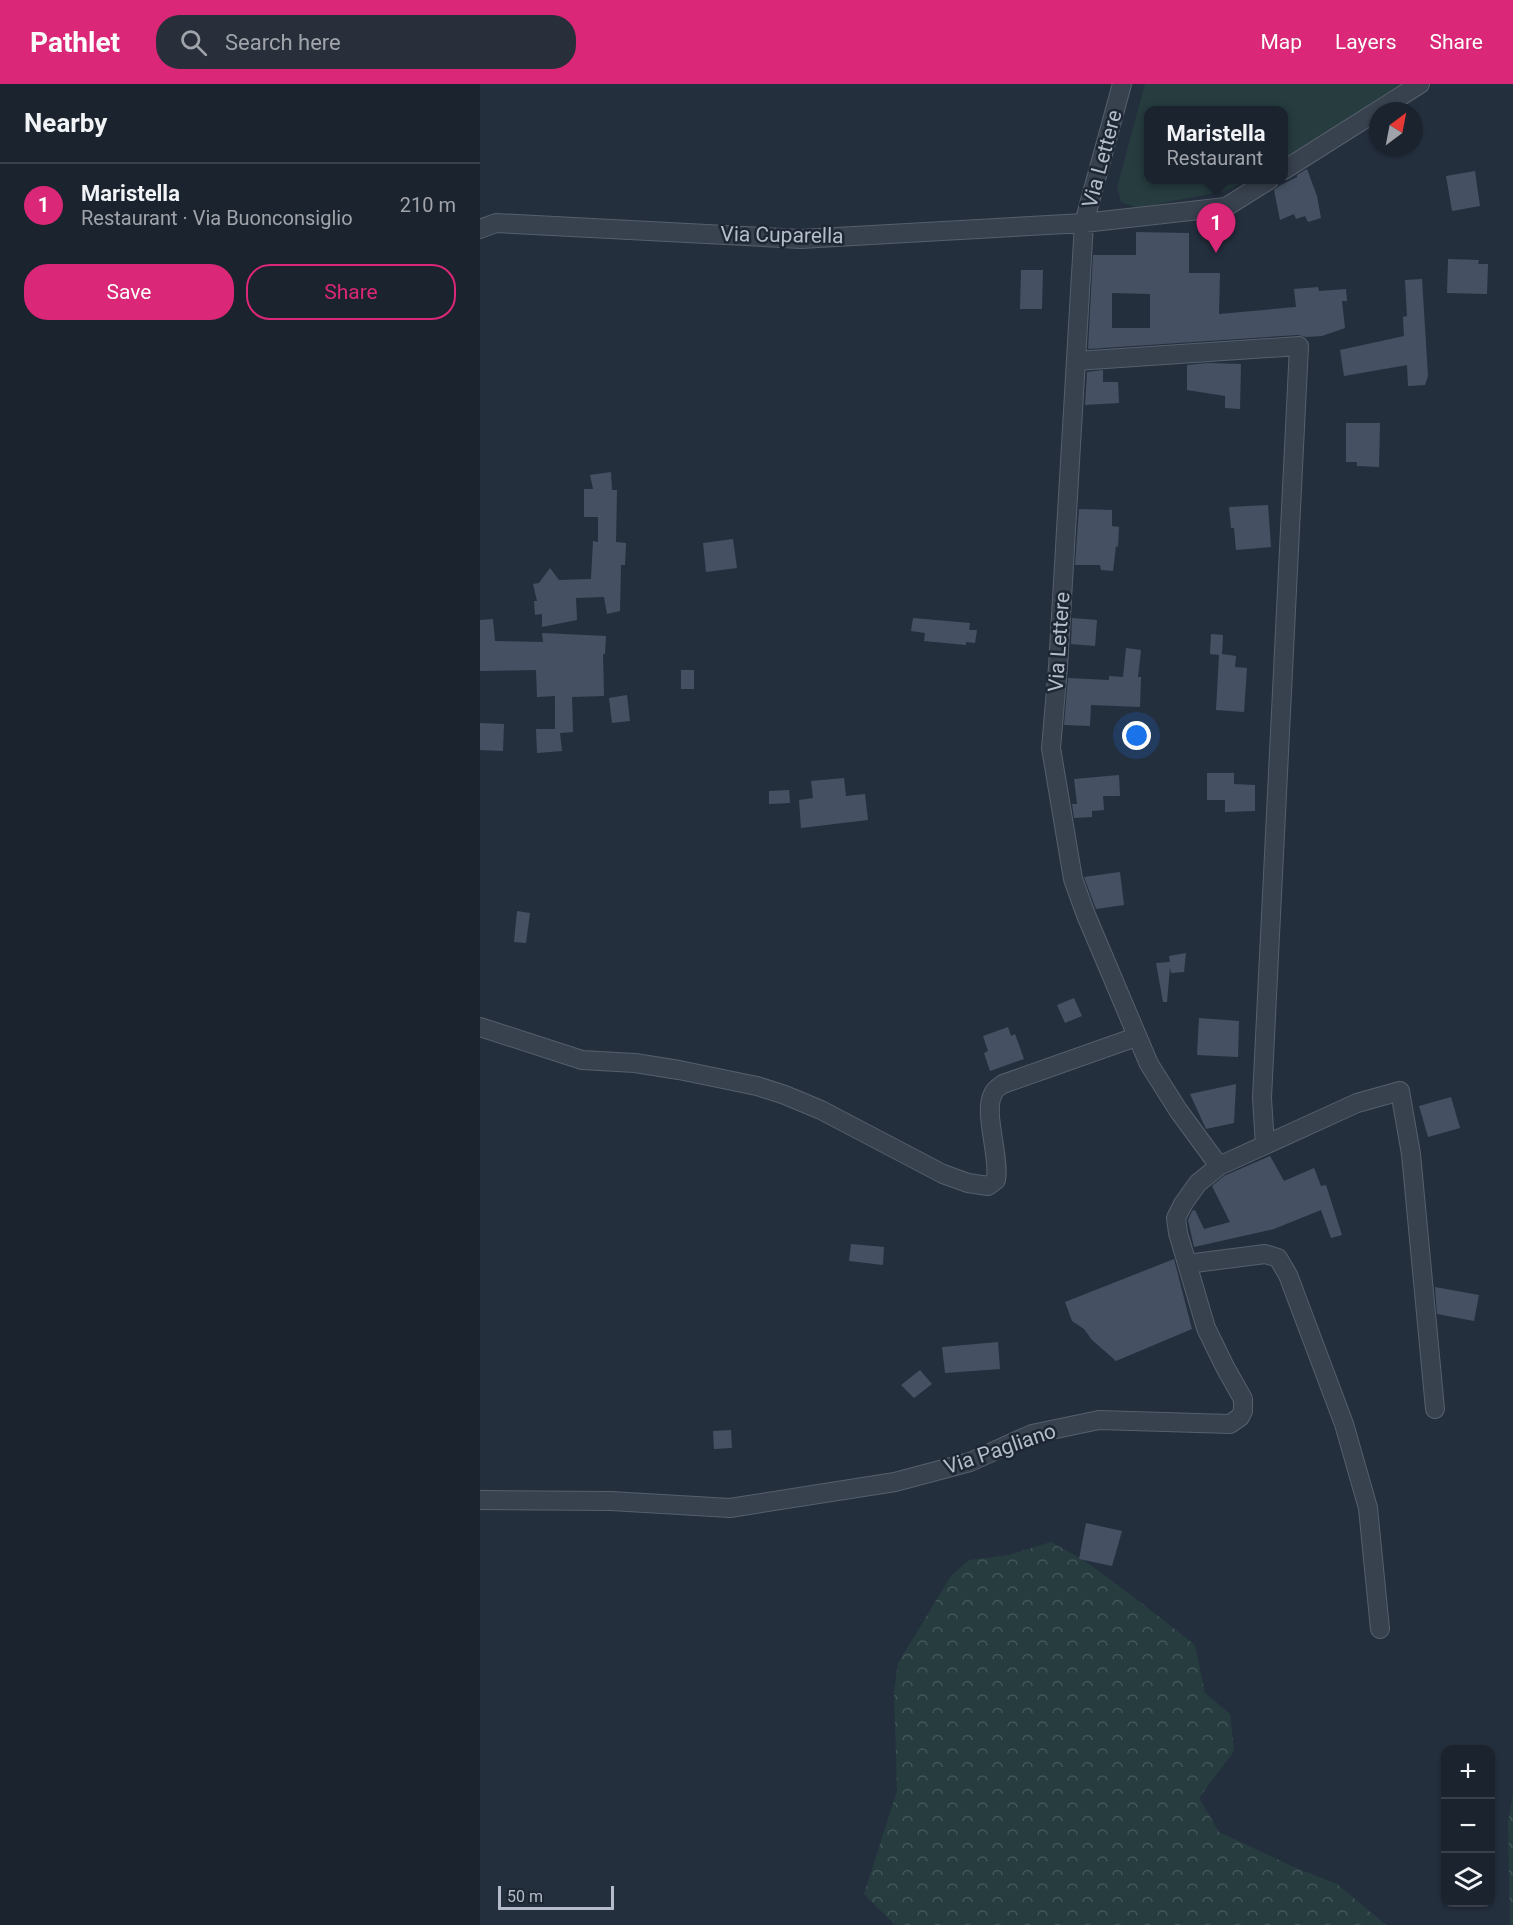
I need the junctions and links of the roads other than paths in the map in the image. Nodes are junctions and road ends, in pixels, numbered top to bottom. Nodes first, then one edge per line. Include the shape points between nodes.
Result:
1 (1122, 84) edge
2 (1420, 84) edge
3 (1288, 167) edge
4 (1263, 184) edge
5 (1084, 223) junction
6 (480, 229) edge
7 (1076, 361) junction
8 (480, 1027) edge
9 (1136, 1037) junction
10 (1265, 1145) junction
11 (1219, 1166) junction
12 (1187, 1264) junction
13 (1435, 1409) dead end
14 (480, 1500) edge
15 (1380, 1629) dead end

1 - 5 street, Via Lettere
2 - 3 street
4 - 5 street, Via Cuparella via 1226,207
5 - 6 street, Via Cuparella via 801,239 496,224
5 - 7 street, Via Lettere
7 - 9 street, Via Lettere via 1051,748 1073,879
7 - 10 street via 1299,346 1262,1098
8 - 9 street via 582,1060 634,1063 757,1086 821,1110 943,1174 988,1186 996,1180 998,1169 989,1108 993,1093 1003,1084
9 - 11 street, Via Lettere via 1178,1110
10 - 11 street, Via Pagliano
10 - 13 street, Via Pagliano via 1357,1103 1400,1091 1411,1154
11 - 12 street, Via Pagliano via 1198,1183 1176,1218
12 - 14 street, Via Pagliano via 1206,1328 1243,1399 1243,1411 1230,1424 1099,1420 1032,1434 970,1462 895,1482 730,1508 611,1501
12 - 15 street via 1265,1254 1278,1258 1288,1275 1344,1424 1368,1508

